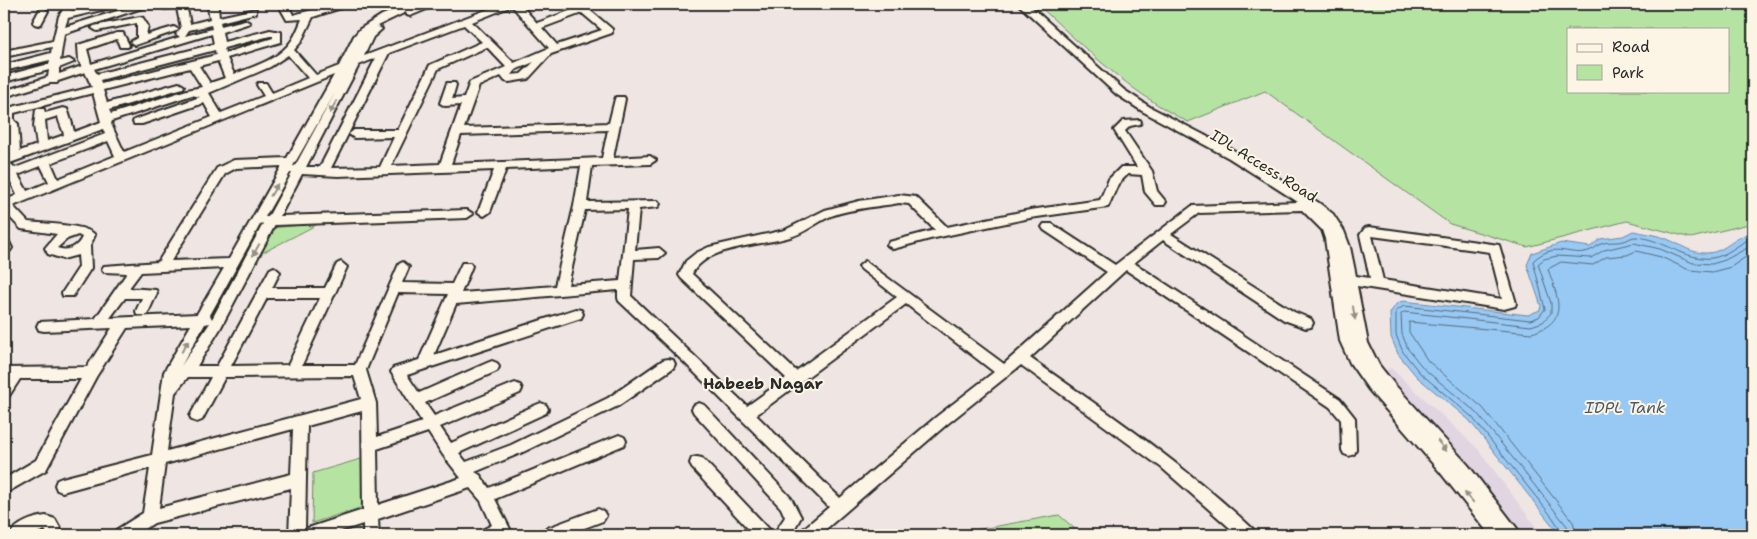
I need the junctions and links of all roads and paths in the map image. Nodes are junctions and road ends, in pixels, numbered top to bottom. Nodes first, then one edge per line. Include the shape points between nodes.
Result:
1 (73, 4) edge
2 (115, 4) edge
3 (149, 4) edge
4 (165, 4) edge
5 (180, 4) edge
6 (283, 4) edge
7 (343, 4) edge
8 (418, 4) edge
9 (434, 4) edge
10 (510, 4) edge
11 (515, 4) edge
12 (1015, 4) edge
13 (1023, 4) edge
14 (213, 7) dead end
15 (43, 11) dead end
16 (252, 11) dead end
17 (309, 15) junction
18 (64, 16) junction
19 (465, 20) junction
20 (38, 22) dead end
21 (245, 23) dead end
22 (80, 26) junction
23 (267, 27) dead end
24 (536, 27) junction
25 (186, 28) junction
26 (174, 30) dead end
27 (60, 32) junction
28 (217, 34) junction
29 (295, 35) junction
30 (142, 40) junction
31 (278, 40) junction
32 (172, 42) junction
33 (58, 43) junction
34 (488, 44) junction
35 (124, 45) junction
36 (196, 46) dead end
37 (555, 49) junction
38 (289, 50) junction
39 (385, 51) junction
40 (4, 54) edge
41 (56, 55) junction
42 (124, 57) junction
43 (221, 57) junction
44 (69, 62) dead end
45 (356, 64) junction
46 (193, 65) junction
47 (54, 67) junction
48 (512, 67) junction
49 (4, 68) edge
50 (343, 69) junction
51 (4, 79) edge
52 (93, 79) junction
53 (232, 79) junction
54 (315, 80) junction
55 (53, 81) junction
56 (452, 85) dead end
57 (179, 86) dead end
58 (262, 86) dead end
59 (206, 92) junction
60 (4, 94) edge
61 (468, 94) junction
62 (270, 97) junction
63 (620, 99) dead end
64 (40, 103) junction
65 (103, 108) junction
66 (7, 111) edge
67 (39, 118) junction
68 (218, 118) junction
69 (106, 122) junction
70 (138, 122) dead end
71 (1136, 122) dead end
72 (614, 126) junction
73 (402, 132) junction
74 (458, 132) junction
75 (354, 134) dead end
76 (111, 136) junction
77 (70, 137) junction
78 (43, 147) junction
79 (120, 158) junction
80 (8, 159) edge
81 (650, 160) dead end
82 (44, 161) junction
83 (607, 162) junction
84 (587, 164) junction
85 (502, 165) junction
86 (288, 166) junction
87 (445, 166) junction
88 (384, 169) junction
89 (300, 170) junction
90 (324, 170) junction
91 (1146, 171) junction
92 (8, 175) edge
93 (56, 185) junction
94 (24, 197) junction
95 (1160, 202) dead end
96 (654, 204) dead end
97 (4, 205) edge
98 (634, 205) junction
99 (580, 206) junction
100 (1309, 207) junction
101 (484, 212) dead end
102 (467, 214) dead end
103 (256, 221) junction
104 (271, 221) junction
105 (1048, 227) dead end
106 (73, 232) junction
107 (945, 232) junction
108 (1162, 234) junction
109 (893, 245) dead end
110 (84, 246) junction
111 (659, 253) dead end
112 (628, 255) junction
113 (232, 263) junction
114 (162, 266) junction
115 (466, 266) dead end
116 (865, 266) dead end
117 (341, 267) dead end
118 (403, 267) dead end
119 (1120, 267) junction
120 (137, 268) junction
121 (108, 270) dead end
122 (274, 272) dead end
123 (1349, 280) junction
124 (1378, 284) junction
125 (624, 286) junction
126 (395, 288) junction
127 (121, 290) dead end
128 (560, 291) junction
129 (68, 293) dead end
130 (263, 293) junction
131 (329, 293) junction
132 (454, 294) junction
133 (906, 297) junction
134 (142, 311) dead end
135 (576, 314) dead end
136 (218, 318) junction
137 (200, 319) junction
138 (124, 321) junction
139 (100, 322) junction
140 (1306, 323) dead end
141 (44, 326) dead end
142 (1021, 358) junction
143 (668, 364) dead end
144 (423, 365) junction
145 (492, 367) dead end
146 (293, 370) junction
147 (358, 370) junction
148 (222, 371) junction
149 (1003, 371) junction
150 (171, 372) junction
151 (187, 372) junction
152 (91, 373) junction
153 (10, 374) edge
154 (795, 378) junction
155 (515, 389) dead end
156 (168, 391) junction
157 (4, 392) edge
158 (416, 401) junction
159 (369, 402) junction
160 (541, 409) dead end
161 (699, 409) dead end
162 (746, 415) junction
163 (197, 416) dead end
164 (300, 420) junction
165 (432, 424) junction
166 (619, 441) dead end
167 (371, 445) junction
168 (1349, 450) dead end
169 (448, 451) junction
170 (157, 460) junction
171 (697, 463) dead end
172 (470, 475) junction
173 (299, 479) junction
174 (62, 485) dead end
175 (4, 487) edge
176 (486, 496) junction
177 (840, 507) junction
178 (369, 516) junction
179 (598, 516) dead end
180 (150, 517) junction
181 (498, 533) edge
182 (18, 535) edge
183 (56, 535) edge
184 (122, 535) edge
185 (297, 535) edge
186 (307, 535) edge
187 (371, 535) edge
188 (548, 535) edge
189 (764, 535) edge
190 (781, 535) edge
191 (808, 535) edge
192 (1248, 535) edge
193 (1499, 535) edge
194 (1514, 535) edge

1 - 18 street
2 - 18 street
3 - 22 street
4 - 5 street via 167,7
5 - 25 street
6 - 17 street via 290,18
7 - 17 street
8 - 50 street via 385,17 363,31
9 - 45 street via 375,30 369,35
10 - 19 street
11 - 24 street
12 - 100 street, IDL Access Road via 1125,103
13 - 100 street via 1104,80 1132,100 1233,156
14 - 28 street
15 - 20 street
16 - 28 street
17 - 29 street
18 - 27 street
19 - 34 street
19 - 39 street
21 - 28 street
22 - 27 street
22 - 30 street via 82,31 140,20
23 - 28 street
24 - 37 street
24 - 37 street via 582,9 609,31
25 - 28 street
25 - 32 street
26 - 30 street
27 - 33 street
28 - 31 street via 275,32
28 - 32 street
28 - 36 street
28 - 43 street
28 - 52 street
29 - 31 street
29 - 38 street
30 - 35 street
31 - 43 street
32 - 42 street
33 - 40 street
33 - 41 street
34 - 48 street
34 - 73 street via 434,67
35 - 42 street
35 - 52 street via 120,35 82,47
37 - 48 street via 524,77 509,79 506,75
38 - 53 street via 266,65
38 - 54 street
39 - 45 street
39 - 90 street
41 - 47 street
41 - 49 street
42 - 52 street
43 - 46 street
43 - 53 street
44 - 47 street
45 - 50 street
45 -> 89 street
46 - 52 street
46 - 59 street
47 - 51 street
47 - 55 street
48 - 61 street via 474,84
50 - 54 street
50 - 86 street
52 - 55 street
52 - 64 street
52 - 65 street
53 - 59 street
54 - 62 street
55 - 60 street
56 - 61 street via 445,102
57 - 65 street
58 - 62 street
59 - 68 street
59 - 69 street via 191,92
59 - 70 street
61 - 74 street
62 - 68 street
63 - 72 street
64 - 66 street
64 - 67 street
65 - 69 street
66 - 80 street via 8,122 12,124
67 - 77 street via 63,112
67 - 78 street
68 - 79 street
69 - 76 street
69 - 77 street
71 - 91 street via 1127,123 1119,130
72 - 74 street
72 - 83 street
73 - 75 street
73 - 88 street
74 - 87 street
76 - 79 street
76 - 82 street
77 - 78 street
78 - 80 street
79 - 93 street
80 - 92 street
81 - 83 street
82 - 92 street
82 - 93 street
83 - 84 street
84 - 85 street
84 - 99 street
85 - 87 street
85 - 101 street
86 - 89 street
103 -> 86 street
86 - 114 street via 234,164 221,171
87 - 88 street
88 - 90 street
89 - 90 street
89 - 104 street
91 - 95 street via 1151,192
91 - 107 street via 1125,170 1113,182 1104,204 1030,214
92 - 94 street
93 - 94 street
94 - 97 street
96 - 98 street
97 - 106 street via 25,226
98 - 99 street
98 - 112 street
99 - 128 street
100 - 108 street via 1196,209
100 - 123 street via 1329,217 1339,231
193 -> 100 street, IDL Access Road via 1355,359 1347,341 1331,239 1327,228
102 - 104 street
103 - 104 street
103 - 113 street
104 -> 136 street
105 - 119 street
106 - 110 street via 87,233 89,238
106 - 110 street via 57,240 52,251 65,254
107 - 109 street
107 - 154 street via 912,200 899,199 822,215 784,235 710,251 695,260 685,275
108 - 119 street
108 - 140 street via 1289,316
110 - 129 street via 85,268
111 - 112 street
112 - 125 street
113 - 114 street
113 - 137 street
114 - 120 street
115 - 132 street
116 - 133 street
117 - 131 street
118 - 126 street
119 - 142 street
119 - 168 street via 1335,403 1348,418
120 - 121 street
120 - 127 street
122 - 130 street
123 - 124 street
123 -> 194 street via 1360,340 1369,360
124 - 124 street via 1504,304 1510,303 1495,248 1369,231 1366,235
125 - 128 street
125 - 162 street via 624,298
126 - 132 street
126 - 147 street
128 - 132 street
130 - 131 street
130 - 148 street
131 - 146 street
132 - 144 street
133 - 149 street
133 - 154 street
134 - 139 street via 151,294 122,293
135 - 144 street
136 - 137 street
136 - 151 street
137 - 138 street
150 -> 137 street
138 - 139 street
138 - 152 street
139 - 141 street
142 - 149 street
142 - 192 street via 1172,469 1225,511
143 - 172 street via 613,402
144 - 158 street via 398,372
145 - 158 street
146 - 147 street
146 - 148 street
147 - 159 street
148 - 151 street
148 - 163 street
149 - 177 street
150 - 151 street
150 - 156 street
151 - 156 street
152 - 153 street
152 - 175 street via 41,465
153 - 157 street
154 - 162 street
155 - 165 street
156 - 170 street
158 - 165 street
159 - 164 street
159 - 167 street
160 - 169 street
161 - 190 street via 786,503 793,518
162 - 177 street
164 - 170 street
164 - 173 street
165 - 167 street
165 - 169 street
166 - 176 street
167 - 178 street
169 - 172 street
170 - 174 street
170 - 180 street
171 - 189 street
172 - 176 street
172 - 178 street
173 - 180 street
173 - 185 street
176 - 181 street
177 - 191 street
178 - 186 street
178 - 187 street
179 - 188 street
180 - 184 street
182 - 183 street via 36,524 45,523 50,524

